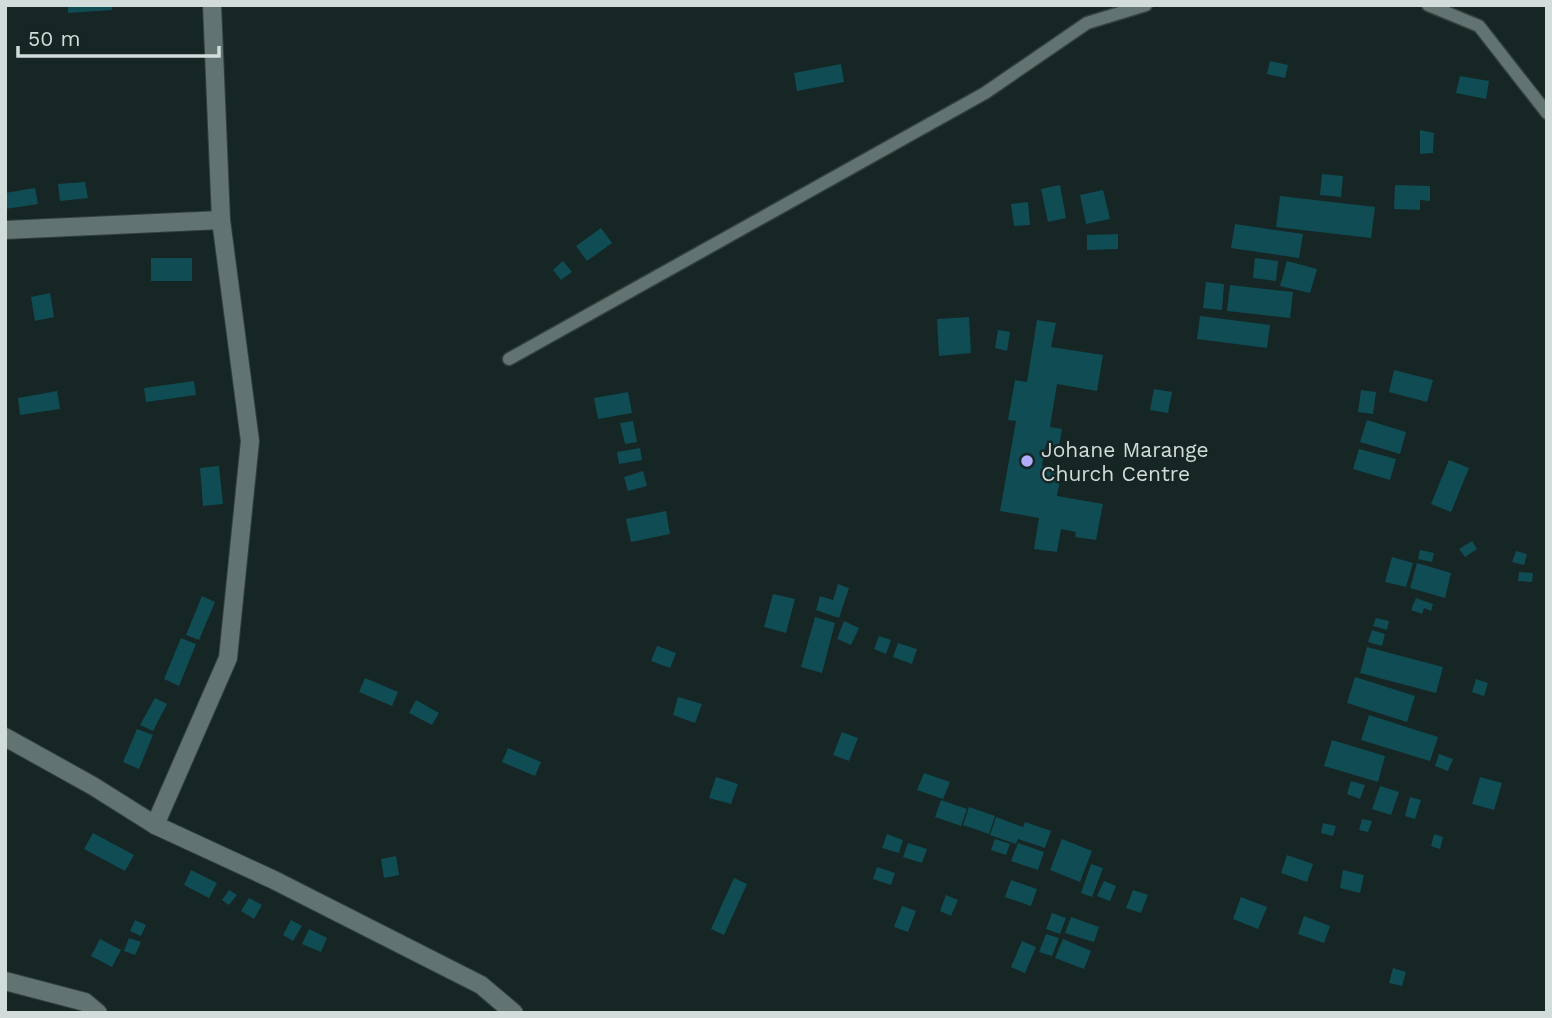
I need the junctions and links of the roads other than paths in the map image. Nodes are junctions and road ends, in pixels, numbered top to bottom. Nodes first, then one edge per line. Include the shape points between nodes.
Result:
1 (212, 5) edge
2 (1146, 5) edge
3 (1428, 5) edge
4 (1547, 113) edge
5 (221, 220) junction
6 (5, 230) edge
7 (509, 359) dead end
8 (5, 737) edge
9 (155, 825) junction
10 (5, 981) edge
11 (99, 1013) edge
12 (514, 1013) edge

1 - 5 street
2 - 7 lane via 1087,23 985,93
3 - 4 lane via 1479,26
5 - 6 street
5 - 9 street via 250,441 228,658
8 - 9 street
9 - 12 street via 481,985
10 - 11 street via 85,1002

